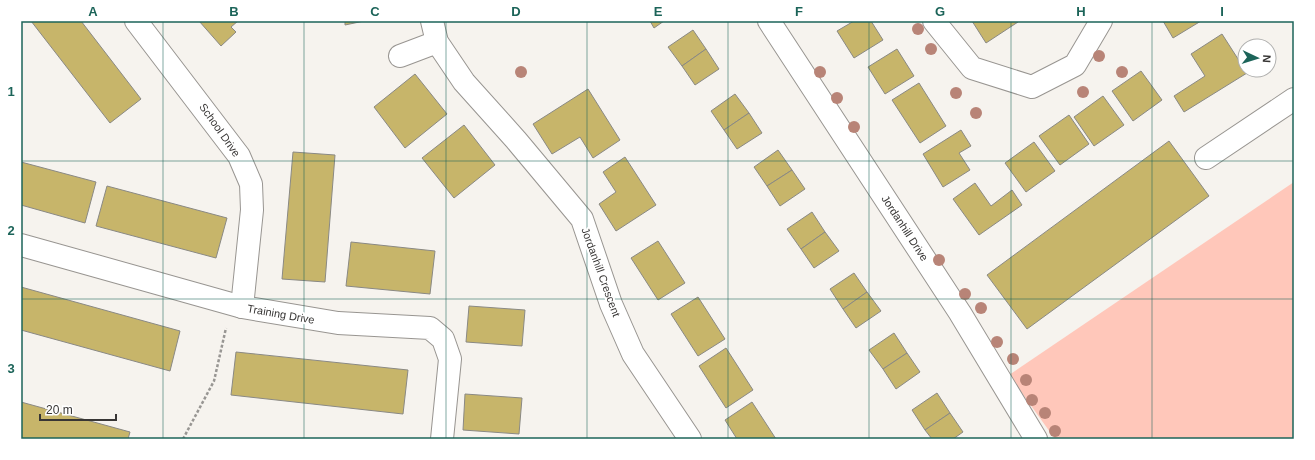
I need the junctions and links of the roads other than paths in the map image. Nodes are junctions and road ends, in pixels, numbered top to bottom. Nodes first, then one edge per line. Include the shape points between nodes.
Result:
1 (136, 21) edge
2 (432, 21) edge
3 (769, 21) edge
4 (934, 21) edge
5 (1101, 21) edge
6 (437, 42) junction
7 (400, 56) dead end
8 (1294, 99) edge
9 (1206, 158) dead end
10 (21, 245) edge
11 (237, 306) junction
12 (442, 439) edge
13 (690, 439) edge
14 (1036, 439) edge

1 - 11 street, School Drive via 239,156 251,184 252,210
2 - 6 street, Jordanhill Crescent
3 - 14 street, Jordanhill Drive via 960,313
4 - 5 street via 972,68 1032,87 1075,66
6 - 7 street
6 - 13 street, Jordanhill Crescent via 464,82 582,219 611,304 633,354
8 - 9 street
10 - 11 street, Training Drive
11 - 12 street, Training Drive via 338,323 430,328 444,340 450,359

